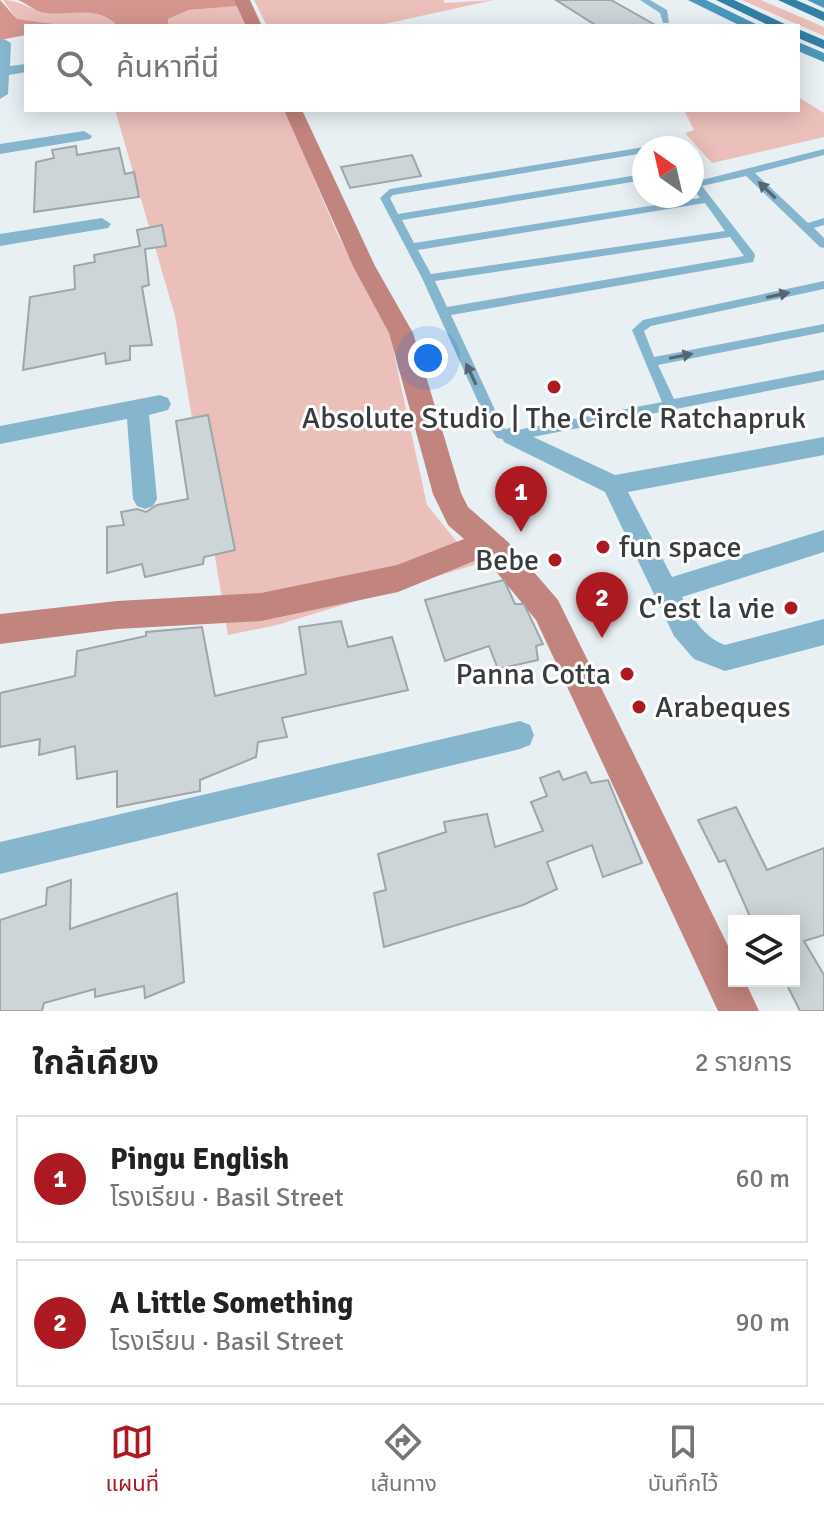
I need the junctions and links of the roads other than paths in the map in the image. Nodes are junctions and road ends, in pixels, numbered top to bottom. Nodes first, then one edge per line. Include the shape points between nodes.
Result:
1 (644, 0) edge
2 (695, 0) edge
3 (705, 0) edge
4 (723, 0) edge
5 (785, 0) edge
6 (814, 0) edge
7 (824, 4) edge
8 (824, 17) edge
9 (666, 21) dead end
10 (747, 23) edge
11 (777, 24) edge
12 (800, 34) edge
13 (4, 43) dead end
14 (824, 45) edge
15 (800, 47) edge
16 (824, 58) edge
17 (24, 68) edge
18 (1, 72) edge
19 (0, 94) edge
20 (84, 136) dead end
21 (0, 149) edge
22 (632, 152) edge
23 (824, 152) edge
24 (748, 172) junction
25 (632, 179) edge
26 (704, 180) edge
27 (704, 197) edge
28 (706, 200) junction
29 (395, 218) junction
30 (824, 221) edge
31 (102, 224) dead end
32 (806, 227) junction
33 (732, 233) junction
34 (0, 240) edge
35 (824, 244) edge
36 (411, 247) junction
37 (428, 278) junction
38 (824, 285) edge
39 (443, 312) junction
40 (824, 328) edge
41 (650, 362) junction
42 (824, 375) edge
43 (670, 404) junction
44 (0, 435) edge
45 (512, 436) junction
46 (824, 446) edge
47 (613, 485) junction
48 (145, 499) dead end
49 (824, 541) edge
50 (665, 591) junction
51 (824, 632) edge
52 (520, 735) dead end
53 (0, 858) edge

1 - 9 lane via 664,12
2 - 10 main road
3 - 10 main road
4 - 11 main road
5 - 8 main road
6 - 7 main road
12 - 14 main road
13 - 18 street
15 - 16 main road
17 - 18 street
18 - 19 street
20 - 21 street
22 - 29 lane via 390,192 385,198
23 - 24 lane
24 - 26 lane
32 -> 24 lane
25 - 29 lane
27 - 28 lane
28 - 33 lane
28 - 36 lane
29 - 36 lane
30 - 32 lane
31 - 34 street
32 - 35 lane
33 - 37 lane
33 - 39 lane via 749,259
36 - 37 lane
37 - 39 lane
41 -> 38 lane via 638,330 647,323
45 -> 39 lane via 497,428
41 -> 40 lane
41 - 43 lane
42 - 43 lane
43 - 45 lane
44 - 48 street via 149,406
45 - 47 street
46 - 47 street
47 - 50 street
49 - 50 street
50 - 51 street via 683,627 704,650 725,658
52 - 53 street

